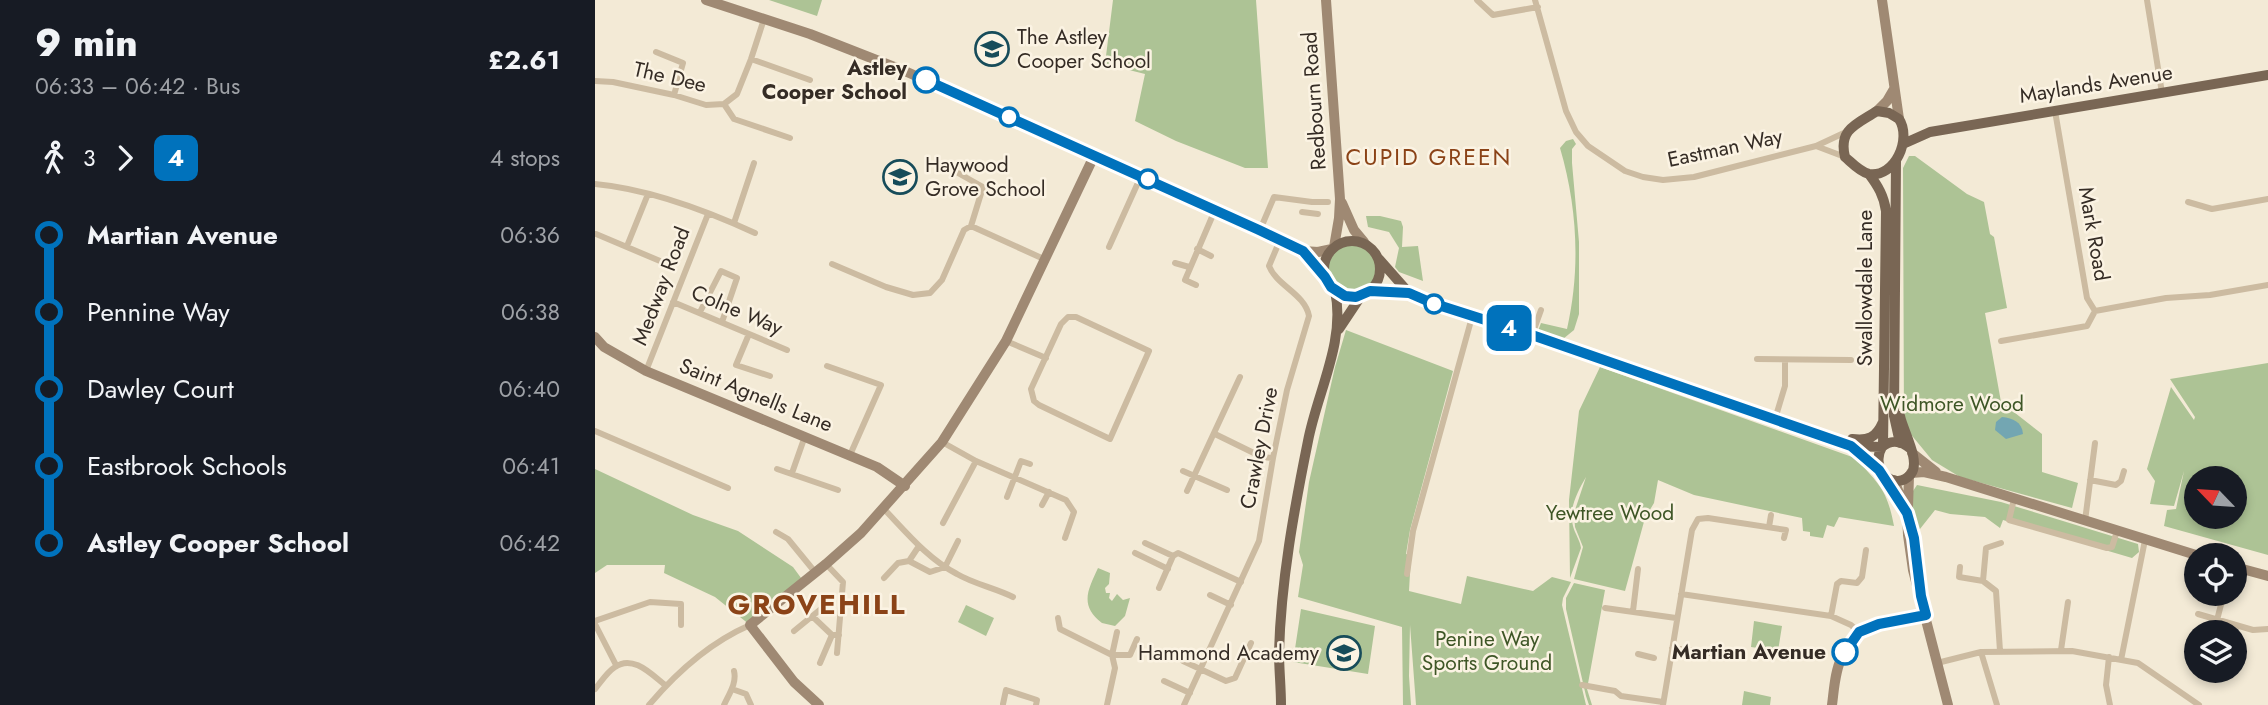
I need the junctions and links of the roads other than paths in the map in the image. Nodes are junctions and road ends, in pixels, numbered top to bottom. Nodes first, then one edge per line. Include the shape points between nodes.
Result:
1 (706, 0) edge
2 (1326, 0) edge
3 (1477, 0) edge
4 (1882, 0) edge
5 (2147, 0) edge
6 (1536, 4) edge
7 (764, 19) junction
8 (656, 52) dead end
9 (751, 59) junction
10 (2268, 75) edge
11 (810, 80) dead end
12 (595, 81) edge
13 (1894, 89) junction
14 (2162, 93) junction
15 (674, 95) junction
16 (724, 104) junction
17 (1877, 111) junction
18 (2055, 111) junction
19 (1901, 122) junction
20 (1846, 132) junction
21 (1930, 132) junction
22 (790, 138) dead end
23 (1903, 144) junction
24 (1816, 146) junction
25 (1094, 156) junction
26 (1845, 157) junction
27 (1896, 161) junction
28 (754, 163) dead end
29 (958, 173) dead end
30 (1869, 174) junction
31 (1141, 176) junction
32 (595, 184) edge
33 (648, 194) junction
34 (1340, 199) junction
35 (2268, 199) edge
36 (1328, 201) dead end
37 (1312, 202) junction
38 (2188, 202) dead end
39 (1215, 210) junction
40 (708, 214) junction
41 (1318, 214) dead end
42 (734, 223) junction
43 (971, 226) junction
44 (1259, 230) junction
45 (755, 233) dead end
46 (596, 234) edge
47 (1279, 240) junction
48 (1364, 243) junction
49 (627, 246) junction
50 (1109, 247) dead end
51 (1333, 248) junction
52 (1198, 249) junction
53 (1303, 251) junction
54 (1210, 256) dead end
55 (1380, 259) junction
56 (1046, 260) junction
57 (660, 261) dead end
58 (1174, 263) dead end
59 (832, 264) dead end
60 (1189, 267) junction
61 (1325, 277) junction
62 (1196, 285) dead end
63 (2268, 285) edge
64 (1335, 291) junction
65 (1366, 293) junction
66 (1409, 293) junction
67 (673, 302) junction
68 (1541, 310) dead end
69 (2095, 311) junction
70 (700, 312) junction
71 (1472, 317) junction
72 (722, 322) junction
73 (1337, 331) junction
74 (749, 334) junction
75 (1532, 335) junction
76 (595, 337) edge
77 (1006, 341) junction
78 (2001, 341) dead end
79 (787, 350) dead end
80 (1046, 358) junction
81 (1757, 359) dead end
82 (1785, 360) junction
83 (1851, 360) dead end
84 (827, 366) dead end
85 (646, 370) junction
86 (770, 376) dead end
87 (1240, 377) dead end
88 (1885, 408) junction
89 (1775, 419) junction
90 (1808, 430) junction
91 (595, 431) edge
92 (1215, 434) junction
93 (806, 436) junction
94 (942, 442) junction
95 (2095, 443) dead end
96 (1851, 446) junction
97 (1882, 446) junction
98 (1908, 448) junction
99 (850, 455) junction
100 (1273, 458) junction
101 (976, 461) junction
102 (1030, 464) dead end
103 (777, 468) dead end
104 (1183, 471) dead end
105 (1880, 471) junction
106 (2124, 471) dead end
107 (792, 473) junction
108 (1014, 476) junction
109 (1195, 476) junction
110 (1946, 477) junction
111 (1909, 479) junction
112 (1894, 480) junction
113 (2090, 480) junction
114 (1966, 484) junction
115 (905, 486) junction
116 (728, 488) dead end
117 (838, 490) dead end
118 (1227, 490) dead end
119 (1187, 491) dead end
120 (1049, 492) junction
121 (1007, 497) dead end
122 (2014, 499) junction
123 (1042, 505) dead end
124 (884, 509) junction
125 (1907, 513) junction
126 (1770, 515) dead end
127 (2085, 522) junction
128 (943, 523) dead end
129 (1769, 527) junction
130 (2117, 531) junction
131 (776, 532) dead end
132 (1065, 538) dead end
133 (1784, 538) dead end
134 (2145, 540) junction
135 (958, 541) dead end
136 (1145, 543) dead end
137 (2001, 543) dead end
138 (919, 546) junction
139 (1866, 550) dead end
140 (2184, 551) edge
141 (1135, 554) dead end
142 (1173, 556) junction
143 (909, 561) junction
144 (827, 564) junction
145 (946, 567) junction
146 (1960, 567) dead end
147 (1168, 569) junction
148 (1639, 569) dead end
149 (2247, 570) edge
150 (815, 572) junction
151 (1406, 574) dead end
152 (2268, 576) edge
153 (884, 578) dead end
154 (1983, 580) junction
155 (1241, 582) junction
156 (1159, 588) dead end
157 (1681, 594) junction
158 (1210, 595) dead end
159 (1013, 597) dead end
160 (2068, 602) dead end
161 (827, 604) dead end
162 (1231, 605) junction
163 (2221, 606) edge
164 (1605, 608) dead end
165 (1633, 611) junction
166 (2198, 614) dead end
167 (1926, 615) junction
168 (813, 617) junction
169 (1832, 617) junction
170 (1058, 618) dead end
171 (1676, 618) junction
172 (2217, 620) joint
173 (595, 623) edge
174 (681, 625) dead end
175 (750, 625) junction
176 (2247, 628) edge
177 (2268, 629) edge
178 (795, 631) dead end
179 (1117, 632) dead end
180 (1859, 632) junction
181 (835, 635) junction
182 (1137, 639) dead end
183 (1251, 643) dead end
184 (1672, 648) junction
185 (2061, 650) junction
186 (2000, 651) junction
187 (1981, 652) junction
188 (837, 653) dead end
189 (1638, 654) dead end
190 (1112, 656) junction
191 (1740, 657) dead end
192 (2109, 657) junction
193 (1670, 660) junction
194 (2121, 660) junction
195 (1182, 661) dead end
196 (820, 663) dead end
197 (1937, 663) junction
198 (616, 665) junction
199 (1201, 670) junction
200 (734, 671) dead end
201 (1164, 681) dead end
202 (666, 685) junction
203 (1582, 685) dead end
204 (595, 689) edge
205 (732, 689) junction
206 (1190, 693) junction
207 (1621, 696) junction
208 (1003, 704) edge
209 (1663, 704) edge
210 (649, 705) edge
211 (724, 705) edge
212 (751, 705) edge
213 (819, 705) edge
214 (1036, 705) edge
215 (1107, 705) edge
216 (1184, 705) edge
217 (1282, 705) edge
218 (1619, 705) edge
219 (1832, 705) edge
220 (1948, 705) edge
221 (1997, 705) edge
222 (2110, 705) edge
223 (2199, 705) edge

1 - 7 street
2 - 34 street, Redbourn Road
3 - 6 street, Eastman Way via 1493,15
4 - 13 street
5 - 14 street
6 - 24 street, Eastman Way via 1576,132 1625,171 1663,180 1694,177
7 - 9 street, The Dee
7 - 25 street via 907,72
8 - 15 street via 683,62
9 - 11 street
9 - 16 street, The Dee via 737,94
10 - 14 main road, Maylands Avenue
12 - 15 street, The Dee
13 - 17 street
13 - 19 street
14 - 18 main road, Maylands Avenue
15 - 16 street, The Dee via 706,105
16 - 22 street via 734,119
17 - 19 main road
17 - 20 main road
18 - 21 main road, Maylands Avenue
18 - 69 street, Mark Road via 2087,298
19 - 21 main road, Maylands Avenue
19 - 23 main road
20 - 24 street, Eastman Way
20 - 26 main road
21 - 23 main road, Maylands Avenue
23 - 27 main road
24 - 26 street
25 - 31 street
25 - 56 street
26 - 30 main road
27 - 30 main road via 1884,172
27 - 98 main road, Swallowdale Lane via 1894,416
28 - 42 street
29 - 43 street via 983,187
30 - 88 main road, Swallowdale Lane via 1886,211
31 - 39 street
31 - 50 street
32 - 33 street
33 - 40 street
33 - 49 street
34 - 48 street, Redbourn Road
34 - 51 street, Redbourn Road
35 - 38 street via 2212,209
36 - 37 street
37 - 41 street via 1306,213
37 - 44 street via 1274,197
39 - 44 street
39 - 52 street
40 - 42 street
40 - 67 street, Medway Road
42 - 45 street
43 - 56 street
43 - 59 street via 964,230 942,281 930,293 913,295
44 - 47 street
46 - 49 street
47 - 53 street
47 - 100 street, Crawley Drive via 1269,266 1308,308 1310,316 1287,390
48 - 51 main road via 1351,240
48 - 55 main road
49 - 57 street
51 - 53 street
51 - 61 main road via 1325,262
52 - 54 street
52 - 60 street
53 - 61 street
55 - 65 main road via 1380,277
55 - 66 main road
56 - 77 street
58 - 60 street
60 - 62 street via 1185,280
61 - 64 main road
63 - 69 street, Mark Road
64 - 65 main road via 1350,297
64 - 73 main road
65 - 66 main road
65 - 73 main road
66 - 71 main road
67 - 70 street, Colne Way
67 - 85 street, Medway Road
68 - 75 street
69 - 78 street via 2087,326
70 - 72 street, Colne Way
70 - 72 street via 721,271 737,278
71 - 75 main road
71 - 151 street via 1413,531
72 - 74 street, Colne Way
73 - 217 main road via 1308,437 1289,552 1279,653
74 - 79 street, Colne Way
74 - 86 street via 736,365
75 - 89 main road
76 - 85 street, Saint Agnells Lane via 604,347
77 - 80 street
77 - 94 street
80 - 80 street via 1068,317 1149,351 1110,439 1034,401 1031,390
81 - 82 street
82 - 83 street
82 - 89 street via 1785,386
84 - 99 street via 881,385
85 - 93 street, Saint Agnells Lane
87 - 92 street
88 - 90 main road, Swallowdale Lane via 1882,425 1868,440
88 - 97 main road, Swallowdale Lane
89 - 90 main road
90 - 96 main road
91 - 116 street
92 - 100 street
92 - 109 street
93 - 99 street, Saint Agnells Lane
93 - 107 street
94 - 101 street
94 - 115 street
95 - 113 street
96 - 97 main road
96 - 105 main road
97 - 98 main road via 1890,442
97 - 105 main road
98 - 110 street
98 - 111 main road via 1915,463
99 - 115 street, Saint Agnells Lane
100 - 155 street, Crawley Drive via 1259,541
101 - 108 street
101 - 128 street
102 - 108 street via 1021,461
103 - 107 street
104 - 109 street
105 - 112 main road
105 - 125 street
106 - 113 street via 2116,485
107 - 117 street
108 - 120 street
108 - 121 street
109 - 118 street
109 - 119 street
110 - 111 street via 1924,472
110 - 114 street
111 - 112 main road
111 - 114 street
111 - 125 street
112 - 125 street
113 - 127 street
114 - 122 street
115 - 124 street
120 - 123 street
120 - 132 street via 1066,500 1074,512
122 - 127 street
122 - 130 street via 2009,520 2108,548
124 - 138 street
124 - 144 street
125 - 167 street
126 - 129 street
127 - 130 street
129 - 133 street via 1786,530
129 - 157 street via 1698,519
130 - 134 street
131 - 150 street via 788,539
134 - 140 street
134 - 194 street
135 - 145 street
136 - 142 street
137 - 154 street via 1986,548
138 - 143 street
138 - 145 street
139 - 169 street via 1857,583 1837,584
141 - 147 street
142 - 147 street
142 - 155 street via 1178,553
143 - 145 street via 930,572
143 - 153 street via 898,563
144 - 150 street
144 - 181 street via 843,582
145 - 159 street
146 - 154 street via 1959,577
147 - 156 street
148 - 165 street
149 - 152 street
150 - 175 street
154 - 186 street via 1996,591
155 - 162 street, Crawley Drive
157 - 169 street
157 - 171 street
158 - 162 street
160 - 185 street
161 - 168 street
162 - 199 street, Crawley Drive
163 - 172 street
164 - 165 street
165 - 171 street
166 - 172 street
167 - 180 street
167 - 197 street
168 - 178 street
168 - 181 street
169 - 180 street
170 - 190 street via 1061,629
171 - 184 street
173 - 174 street via 650,602 681,604
173 - 198 street
175 - 202 street via 719,642
175 - 213 street via 794,682
176 - 177 street
179 - 190 street
180 - 219 street via 1840,659
181 - 188 street
181 - 196 street
182 - 190 street via 1130,655
183 - 199 street via 1231,681
184 - 191 street
184 - 193 street
185 - 186 street
185 - 192 street
186 - 187 street
187 - 197 street
187 - 221 street
189 - 193 street
190 - 215 street via 1115,668
192 - 194 street
192 - 222 street via 2106,685
193 - 209 street
194 - 223 street via 2139,663
195 - 199 street
197 - 220 street
198 - 202 street via 643,667
198 - 204 street
199 - 206 street, Crawley Drive
200 - 205 street
201 - 206 street
202 - 210 street
203 - 207 street
205 - 211 street
205 - 212 street via 747,694
206 - 216 street, Crawley Drive
207 - 209 street
207 - 218 street
208 - 214 street via 1006,690 1037,700

